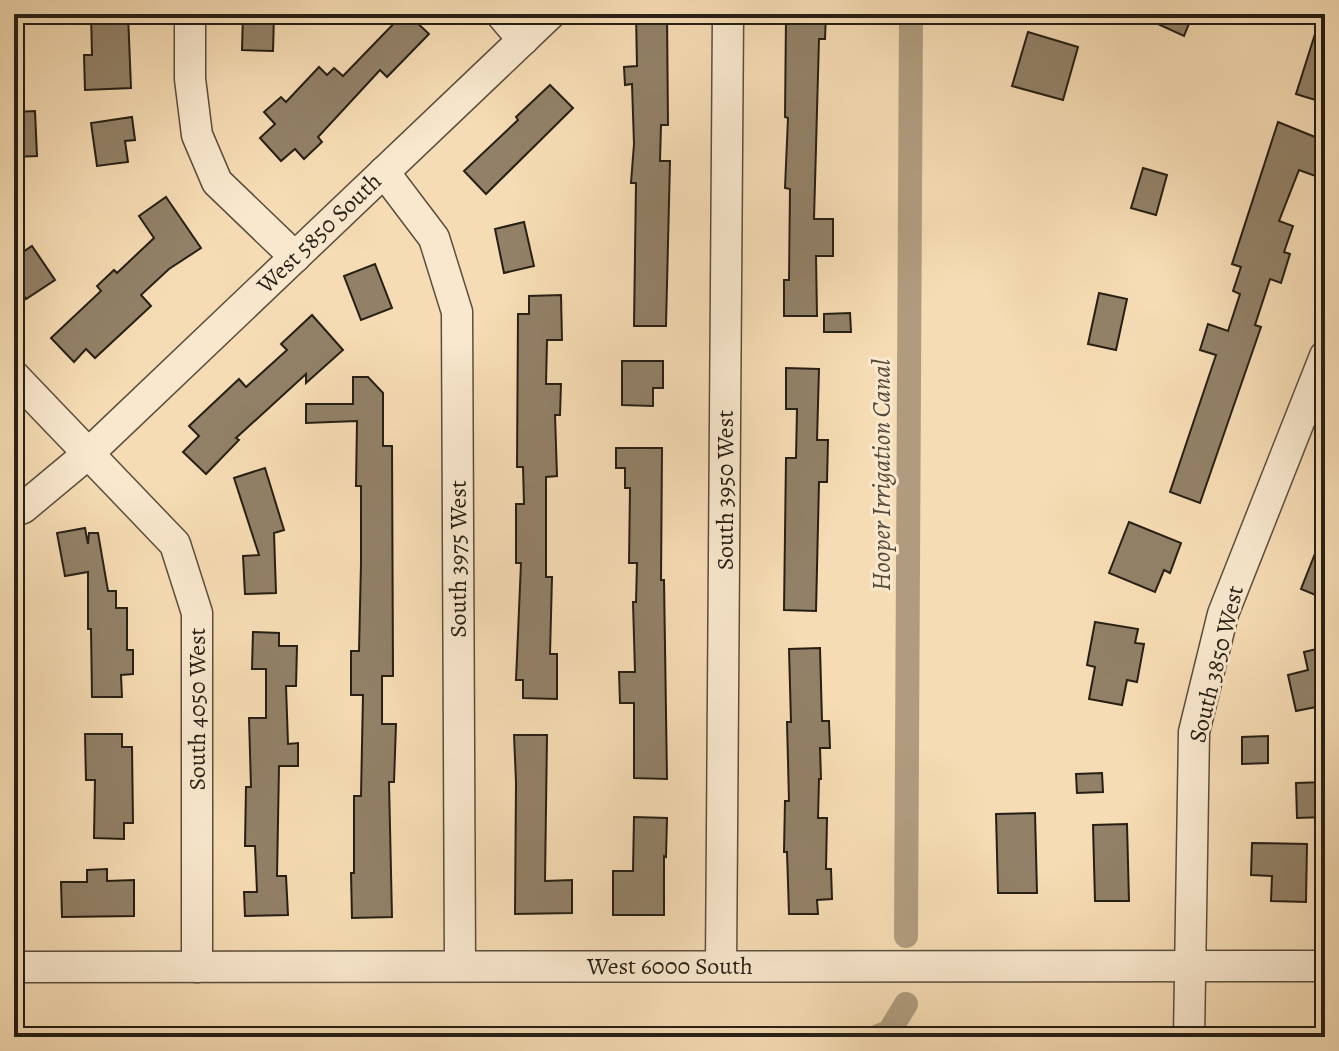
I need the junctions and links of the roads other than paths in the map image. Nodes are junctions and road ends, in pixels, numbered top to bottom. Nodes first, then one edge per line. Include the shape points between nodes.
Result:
1 (190, 14) edge
2 (501, 14) edge
3 (550, 14) edge
4 (728, 14) edge
5 (523, 40) junction
6 (384, 172) junction
7 (295, 257) junction
8 (1325, 356) edge
9 (14, 376) edge
10 (89, 453) junction
11 (14, 511) edge
12 (460, 966) junction
13 (721, 966) junction
14 (1188, 966) junction
15 (1325, 966) edge
16 (14, 967) edge
17 (197, 967) junction
18 (1189, 1037) edge

1 - 7 street via 197,135 217,182
2 - 5 street
3 - 5 street, West 5850 South
4 - 13 street, South 3950 West
5 - 6 street, West 5850 South
6 - 7 street, West 5850 South
6 - 12 street, South 3975 West via 434,238 457,312
7 - 10 street, West 5850 South
8 - 14 street, South 3850 West via 1223,614 1194,732
9 - 10 street, South 4050 West
10 - 11 street, West 5850 South
10 - 17 street, South 4050 West via 175,544 197,613
12 - 13 street, West 6000 South
12 - 17 street, West 6000 South
13 - 14 street, West 6000 South
14 - 15 street, West 6000 South
14 - 18 street, South 3850 West
16 - 17 street, West 6000 South

